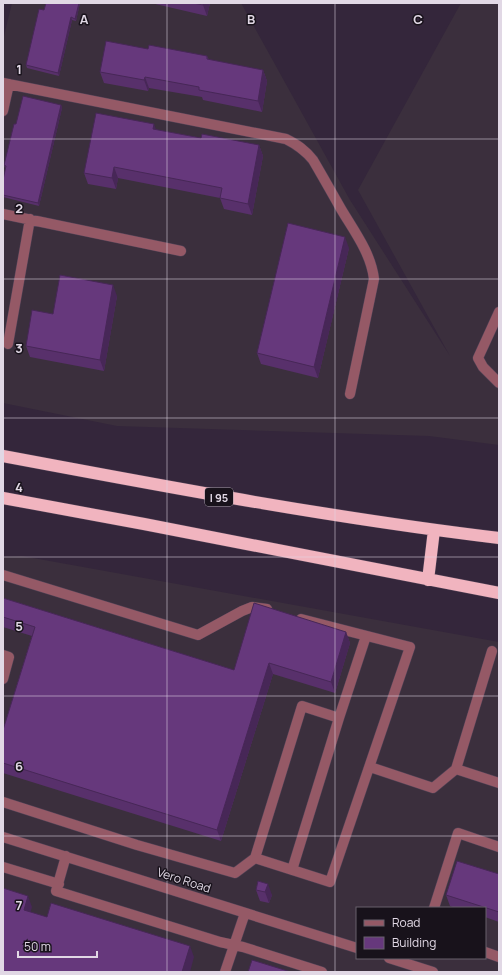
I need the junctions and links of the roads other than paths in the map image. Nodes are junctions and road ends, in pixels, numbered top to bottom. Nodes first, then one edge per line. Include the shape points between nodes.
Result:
1 (6, 83) edge
2 (3, 110) edge
3 (3, 214) edge
4 (30, 219) junction
5 (181, 251) dead end
6 (499, 312) edge
7 (8, 344) dead end
8 (499, 383) edge
9 (350, 394) dead end
10 (4, 456) edge
11 (3, 498) edge
12 (434, 530) junction
13 (499, 538) edge
14 (3, 575) edge
15 (428, 580) junction
16 (499, 593) edge
17 (279, 612) edge
18 (293, 616) edge
19 (366, 636) junction
20 (492, 651) dead end
21 (3, 655) edge
22 (3, 679) edge
23 (339, 718) junction
24 (370, 767) junction
25 (456, 769) junction
26 (499, 783) edge
27 (3, 802) edge
28 (3, 837) edge
29 (499, 847) edge
30 (66, 856) junction
31 (255, 858) junction
32 (3, 867) edge
33 (292, 870) junction
34 (59, 884) junction
35 (434, 907) edge
36 (245, 913) junction
37 (234, 945) junction
38 (356, 948) edge
39 (486, 952) edge
40 (499, 956) edge
41 (396, 959) edge
42 (417, 962) edge
43 (225, 972) edge
44 (322, 972) edge
45 (433, 972) edge

1 - 2 street
1 - 9 street via 286,139 307,152 357,235 373,267 374,278
3 - 4 street
4 - 5 street
4 - 7 street
6 - 8 street via 478,358
10 - 12 highway, I 95 via 211,496
11 - 15 highway
12 - 13 highway, I 95
12 - 15 highway
14 - 17 street via 198,635 252,607
15 - 16 highway
18 - 19 street
19 - 23 street
19 - 24 street via 410,647
20 - 25 street
21 - 22 street via 9,657
23 - 31 street via 302,706
23 - 33 street
24 - 25 street via 433,788
24 - 33 street via 330,882
25 - 26 street
27 - 31 street via 235,873
28 - 30 street, Vero Road
29 - 35 street via 458,833
30 - 34 street
30 - 36 street, Vero Road
31 - 33 street
32 - 34 street
34 - 37 street via 56,892
36 - 37 street
36 - 38 street, Vero Road
37 - 43 street
37 - 44 street
39 - 40 street
41 - 42 street
42 - 45 street

